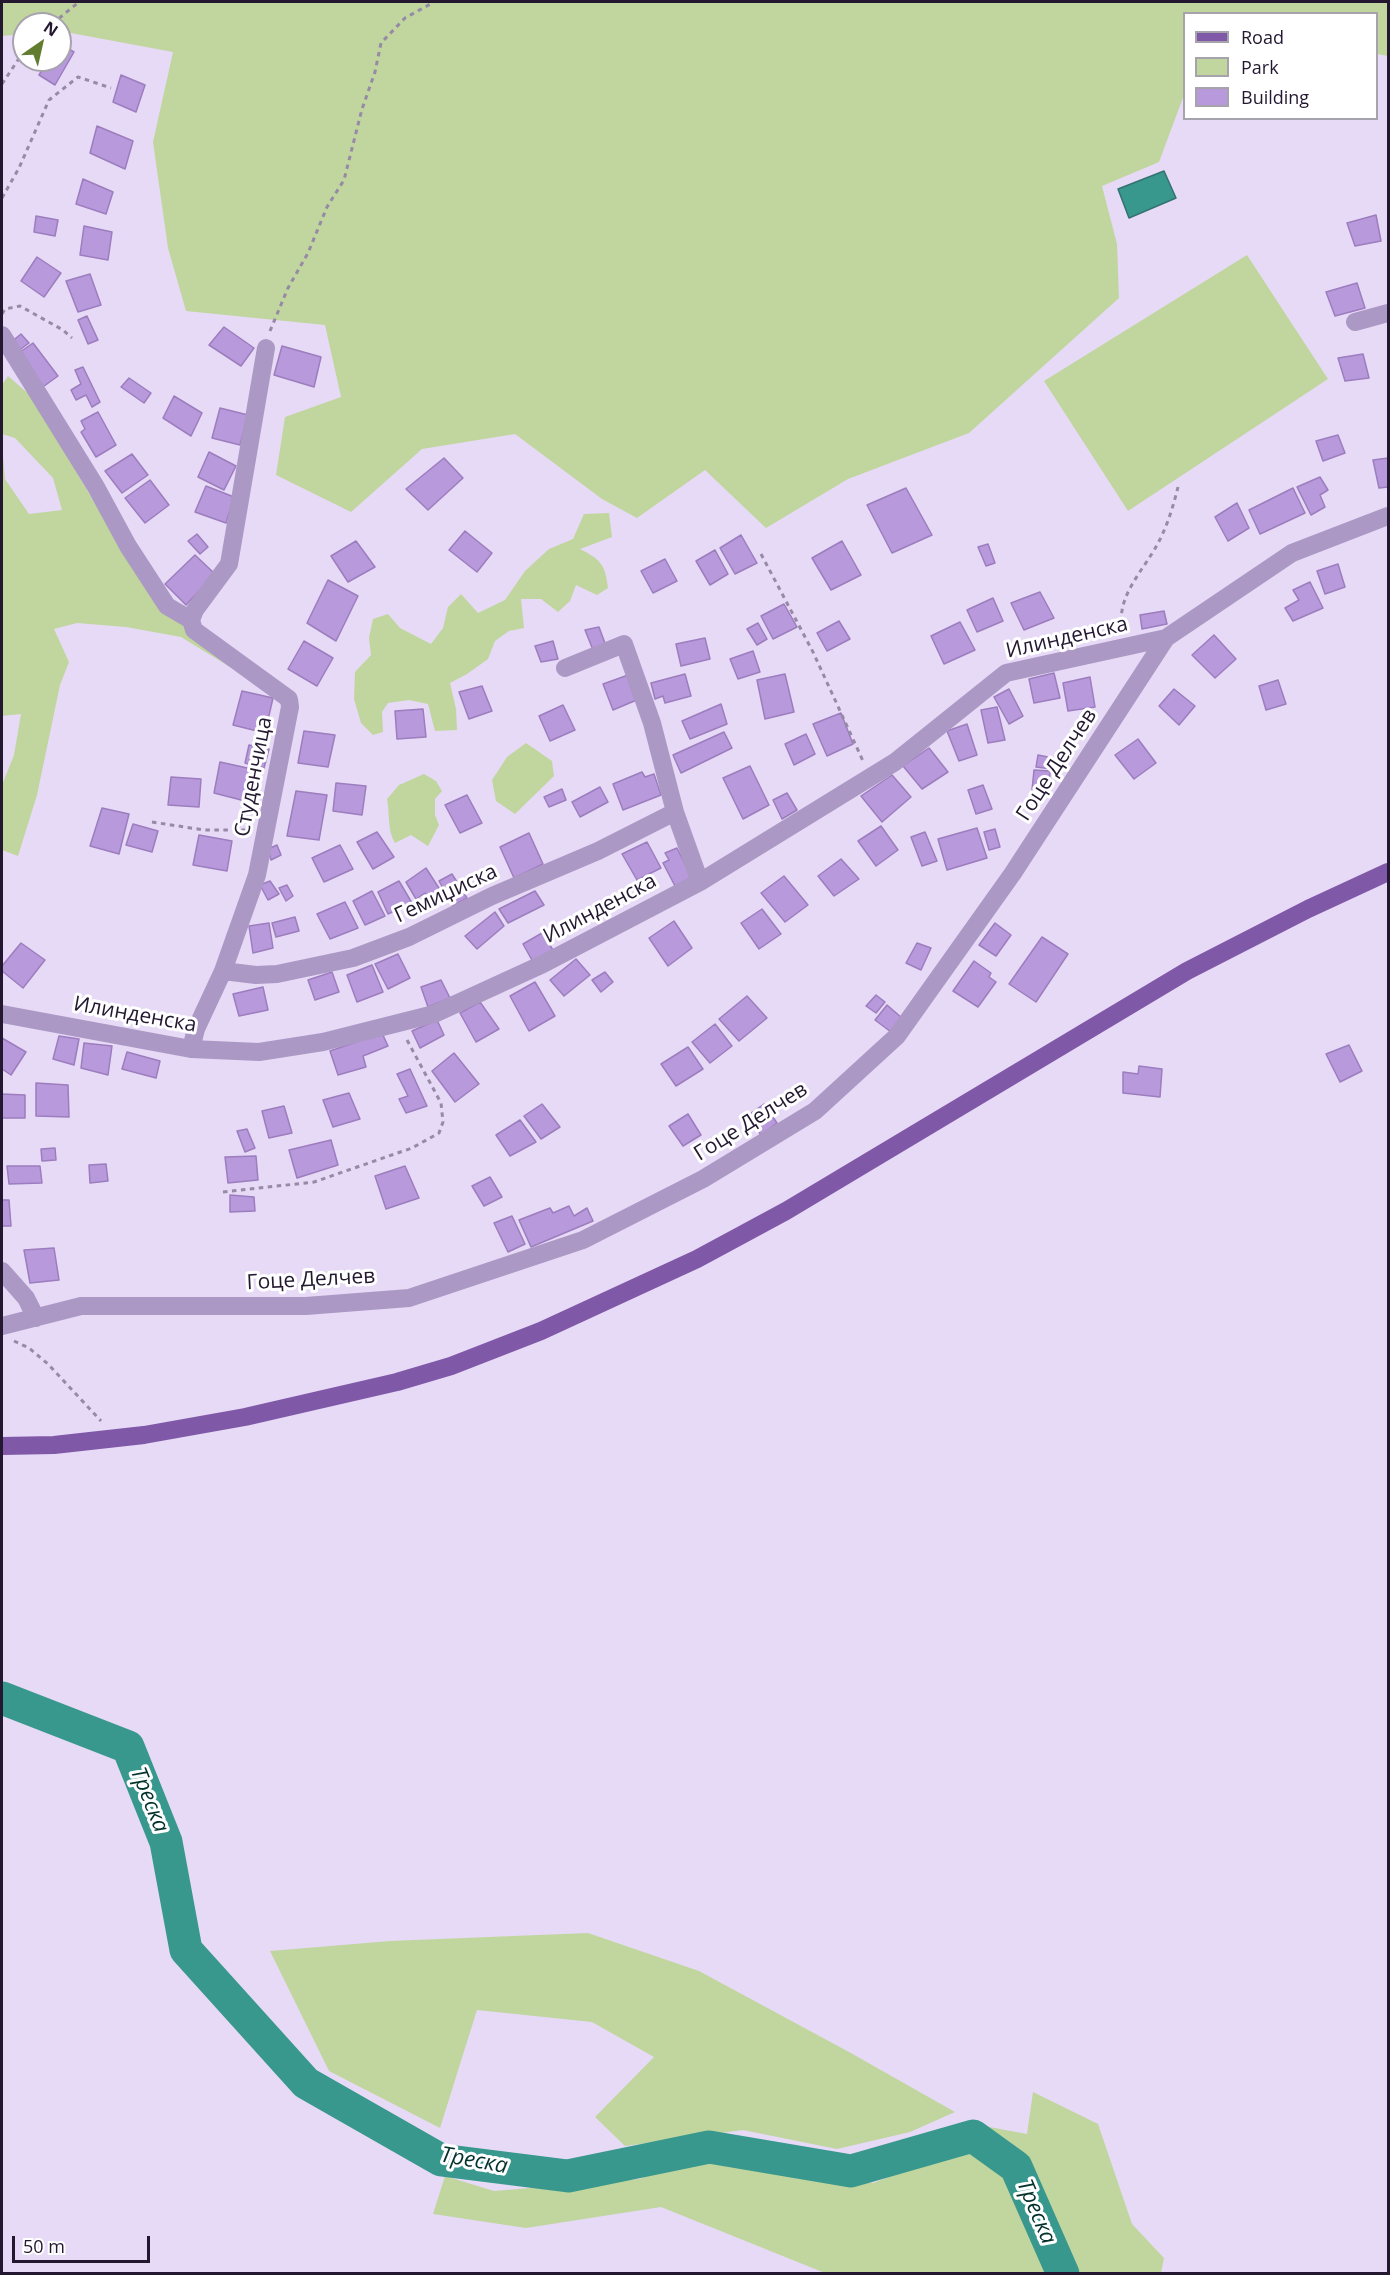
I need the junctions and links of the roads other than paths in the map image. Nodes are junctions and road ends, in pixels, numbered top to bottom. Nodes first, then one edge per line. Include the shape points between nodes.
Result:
1 (1389, 313) edge
2 (1355, 322) dead end
3 (2, 335) edge
4 (266, 348) road end
5 (1389, 516) edge
6 (191, 620) junction
7 (1166, 638) junction
8 (565, 668) dead end
9 (675, 812) junction
10 (1389, 872) edge
11 (700, 882) junction
12 (224, 971) junction
13 (2, 1014) edge
14 (191, 1049) junction
15 (2, 1271) edge
16 (36, 1318) junction
17 (5, 1325) edge
18 (2, 1446) edge

1 - 2 street
3 - 6 street via 167,606
4 - 6 street via 229,564
5 - 7 street, Гоце Делчев via 1292,553
6 - 12 street, Студенчица via 194,630 289,699 290,707 257,875
7 - 11 street, Илинденска via 1006,673 895,762
7 - 16 street, Гоце Делчев via 1013,873 897,1036 815,1111 703,1179 583,1240 409,1298 306,1306 81,1306
8 - 9 street via 624,644 652,723
9 - 11 street
9 - 12 street, Гемиџиска via 409,937 353,958 277,974
10 - 18 main road via 1187,971 776,1217 697,1260 541,1331 451,1366 375,1388 244,1417 116,1438
11 - 14 street, Илинденска via 533,969 434,1014 323,1042 259,1052
12 - 14 street, Студенчица via 196,1029
13 - 14 street, Илинденска
15 - 16 street via 26,1298
16 - 17 street, Гоце Делчев

